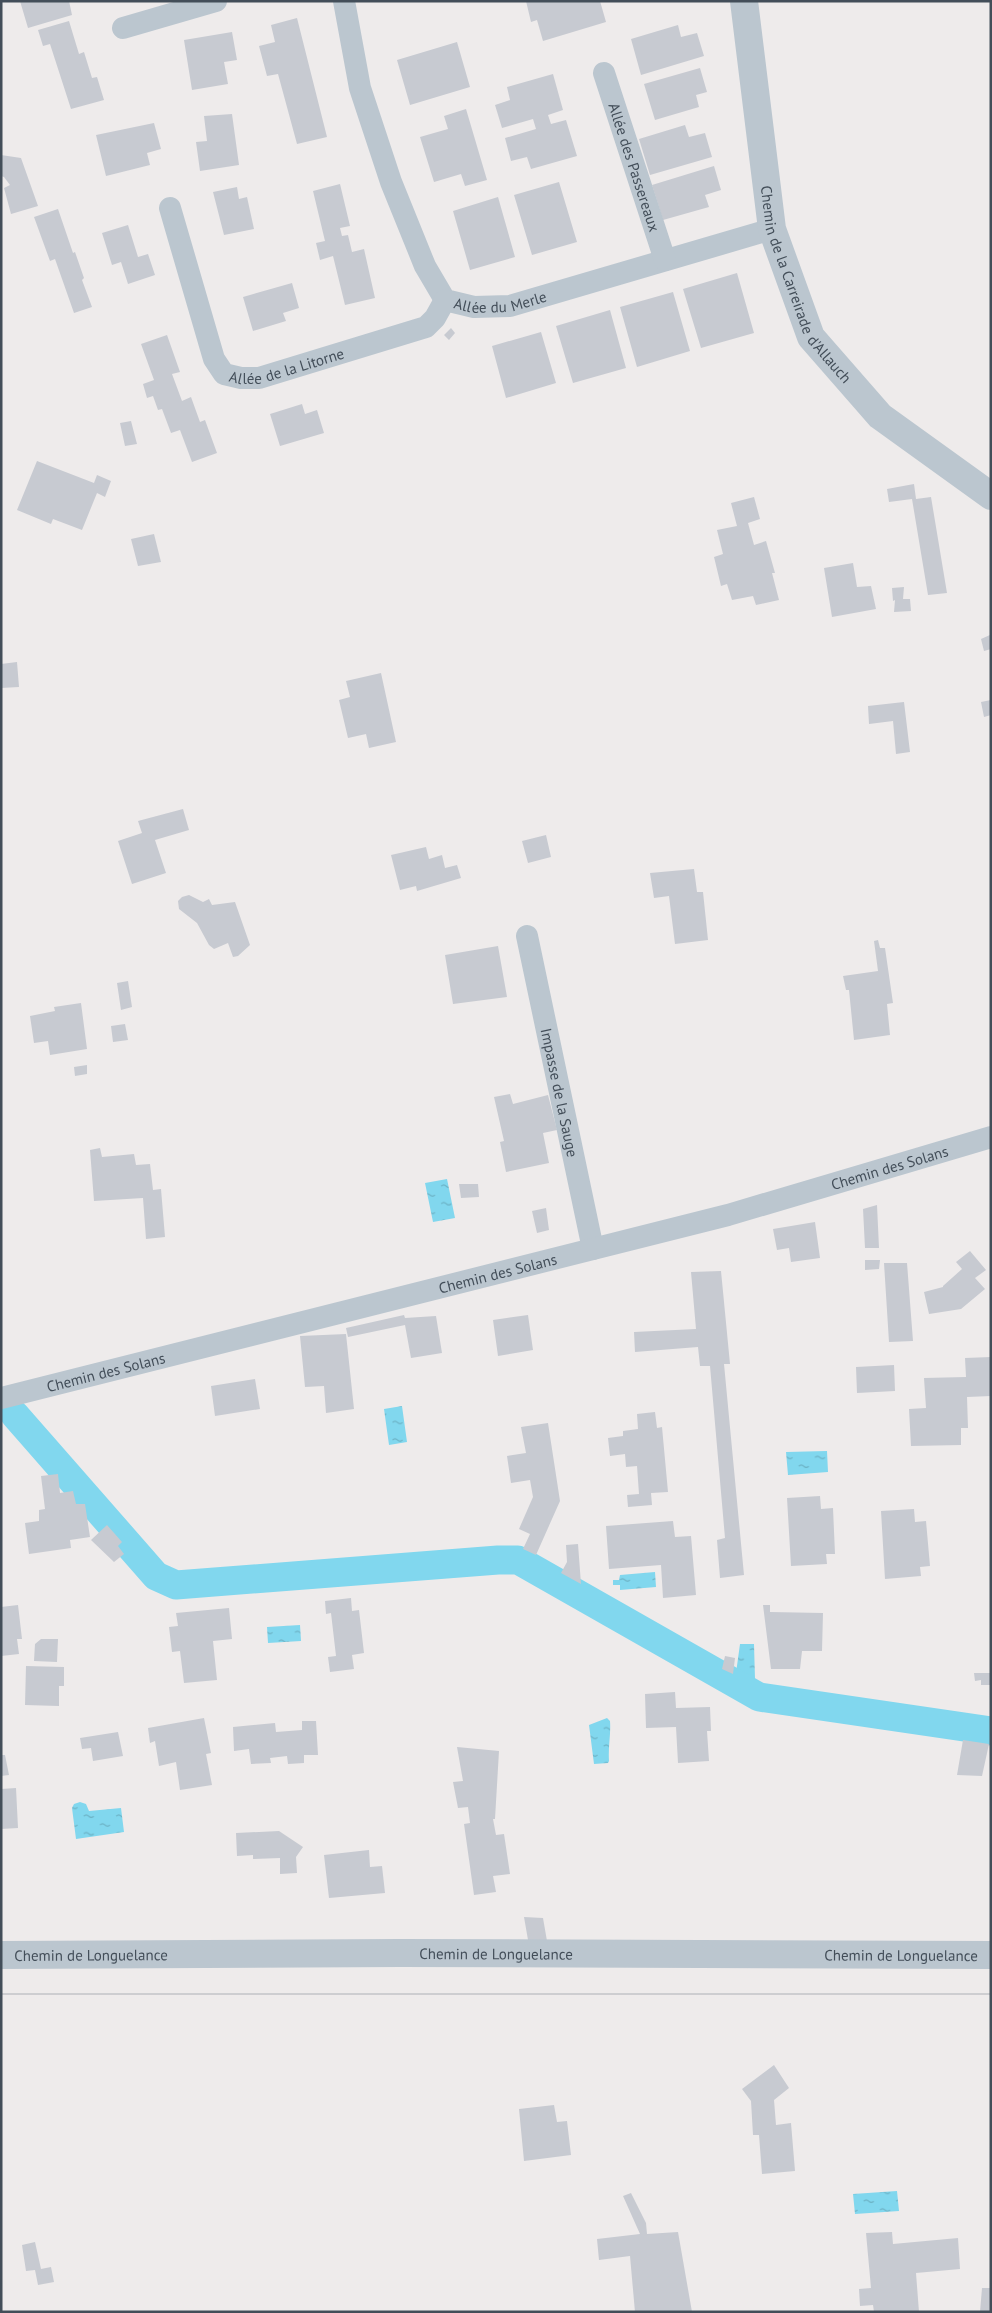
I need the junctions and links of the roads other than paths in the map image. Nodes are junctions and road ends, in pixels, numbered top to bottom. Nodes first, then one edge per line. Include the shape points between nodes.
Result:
1 (216, 1) edge
2 (344, 1) edge
3 (744, 1) edge
4 (123, 28) dead end
5 (604, 73) dead end
6 (170, 208) dead end
7 (772, 229) junction
8 (665, 260) junction
9 (445, 300) junction
10 (991, 496) edge
11 (527, 936) dead end
12 (991, 1137) edge
13 (593, 1249) junction
14 (1, 1398) edge
15 (1, 1954) edge
16 (991, 1955) edge

1 - 4 street
2 - 9 street, Allée du Merle via 360,88 388,172 425,266
3 - 7 street, Chemin de la Carreirade d'Allauch
5 - 8 street, Allée des Passereaux
6 - 9 street, Allée de la Litorne via 214,359 224,374 259,378 426,327
7 - 8 street, Allée du Merle
7 - 10 street, Chemin de la Carreirade d'Allauch via 810,337 880,416
8 - 9 street, Allée du Merle via 510,306 474,307
11 - 13 street, Impasse de la Sauge
12 - 13 street, Chemin des Solans via 728,1215
13 - 14 street, Chemin des Solans
15 - 16 street, Chemin de Longuelance

